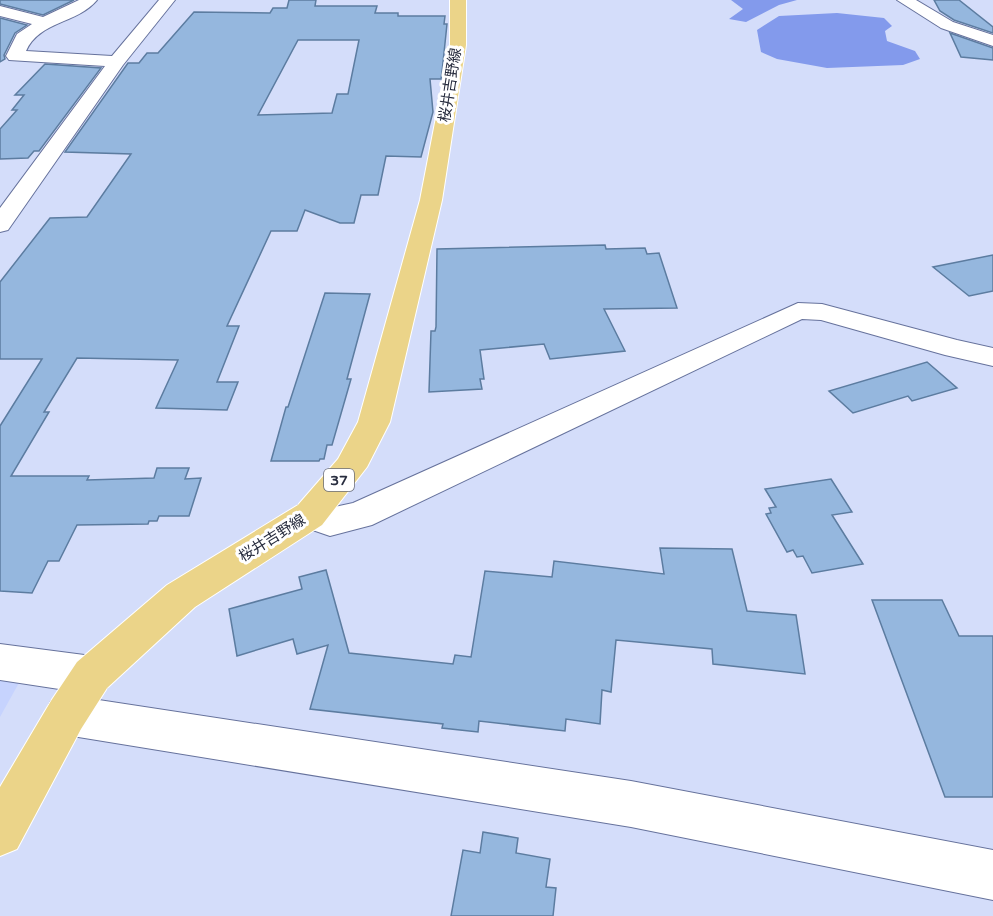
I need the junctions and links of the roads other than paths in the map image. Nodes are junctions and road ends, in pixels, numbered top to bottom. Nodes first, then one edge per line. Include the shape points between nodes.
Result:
1 (89, 0) edge
2 (167, 0) edge
3 (459, 0) edge
4 (905, 0) edge
5 (0, 11) edge
6 (45, 22) junction
7 (993, 40) edge
8 (117, 61) junction
9 (0, 225) edge
10 (993, 357) edge
11 (310, 515) junction
12 (0, 662) edge
13 (92, 675) junction
14 (66, 715) junction
15 (0, 832) edge
16 (993, 875) edge

1 - 6 street
2 - 8 street
3 - 11 main road, 桜井吉野線 / 37 via 458,45 431,200 374,422 350,467
4 - 7 street via 947,25
5 - 6 street
6 - 8 street via 22,38 15,56
8 - 9 street
10 - 11 street via 822,312 798,311 360,515 330,522
11 - 13 main road, 桜井吉野線 / 37 via 181,596
12 - 13 street
13 - 14 main road, 桜井吉野線 / 37
14 - 15 main road, 桜井吉野線 / 37
14 - 16 street via 631,804

